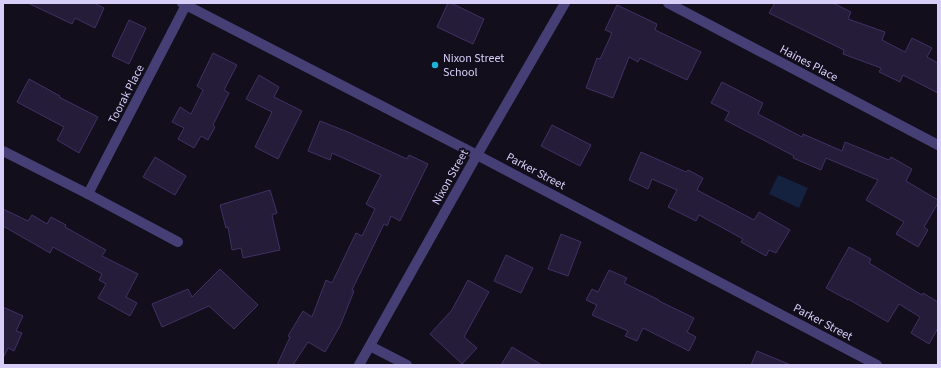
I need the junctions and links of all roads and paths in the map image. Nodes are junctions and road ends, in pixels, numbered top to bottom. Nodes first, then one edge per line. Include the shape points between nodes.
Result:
1 (565, 3) edge
2 (668, 3) edge
3 (184, 4) edge
4 (938, 145) edge
5 (3, 152) edge
6 (477, 155) junction
7 (88, 194) junction
8 (178, 242) dead end
9 (370, 346) junction
10 (359, 365) edge
11 (407, 365) edge
12 (877, 365) edge

1 - 6 street, Nixon Street
2 - 4 street, Haines Place
3 - 6 street, Parker Street
3 - 7 street, Toorak Place
5 - 7 street
6 - 9 street, Nixon Street
6 - 12 street, Parker Street
7 - 8 street
9 - 10 street, Nixon Street
9 - 11 street

